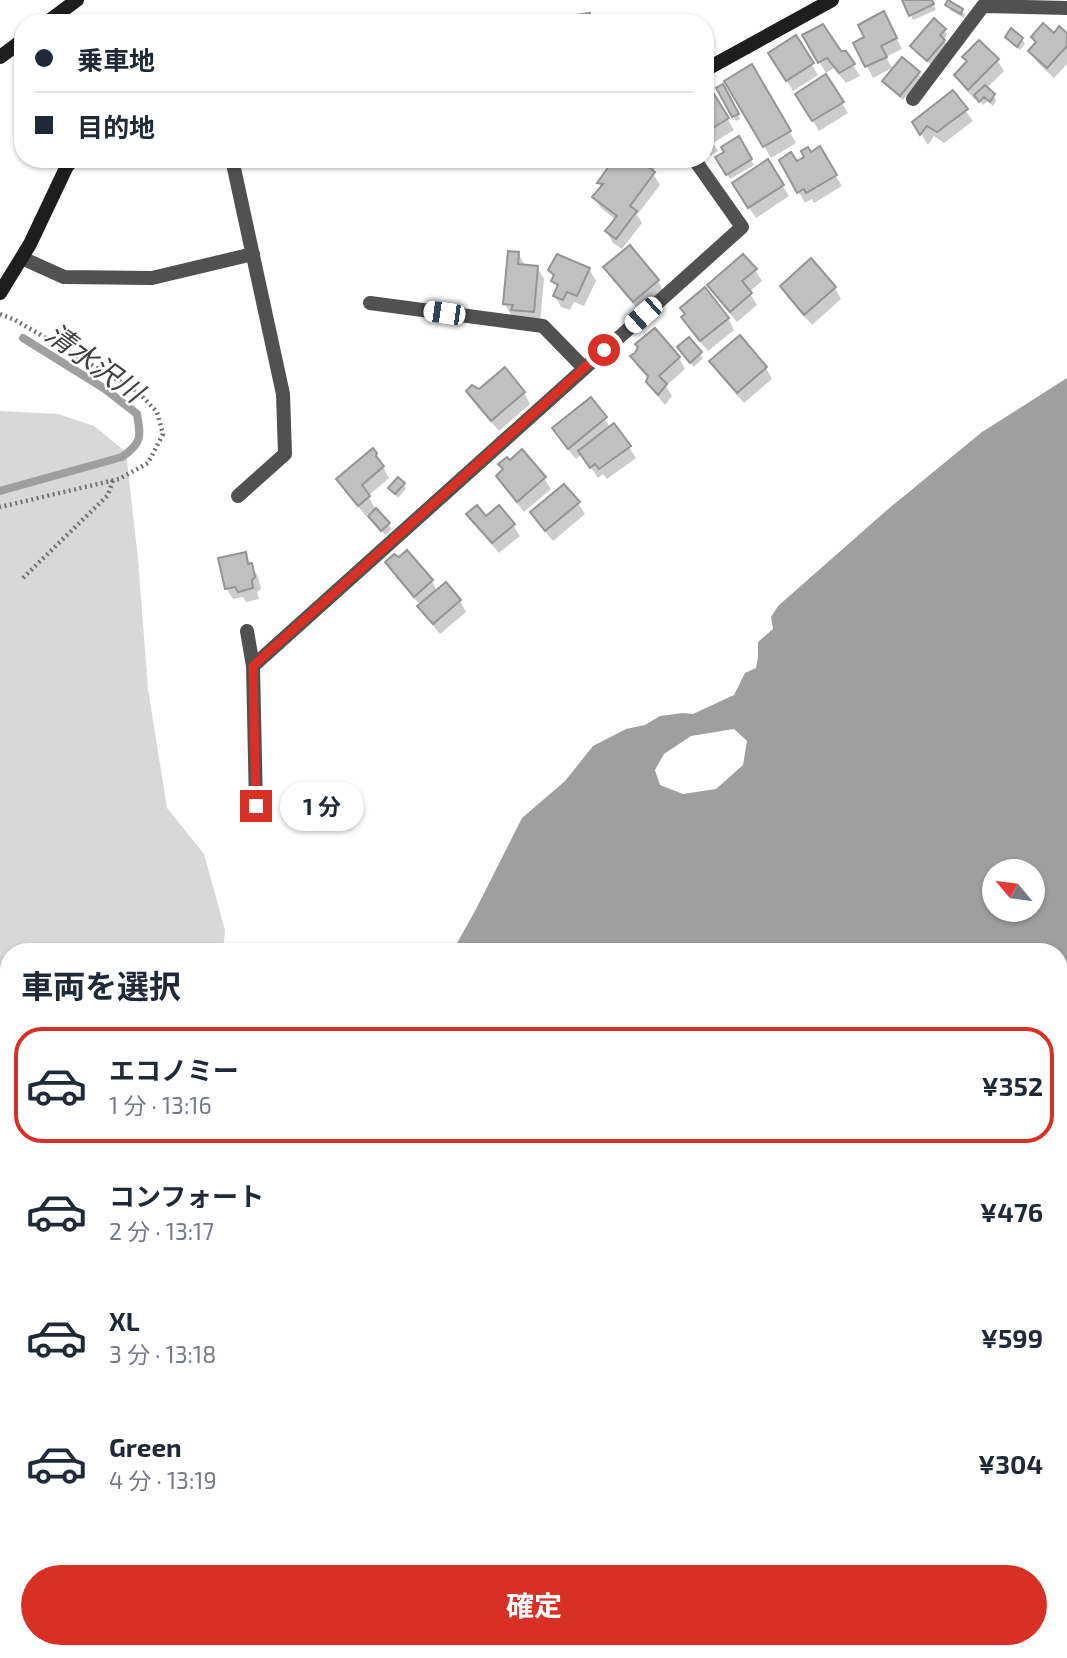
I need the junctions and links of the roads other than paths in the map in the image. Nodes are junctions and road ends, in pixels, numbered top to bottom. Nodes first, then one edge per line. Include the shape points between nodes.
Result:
1 (77, 0) edge
2 (832, 0) edge
3 (982, 2) edge
4 (1067, 8) edge
5 (58, 14) edge
6 (714, 65) edge
7 (913, 99) dead end
8 (66, 168) edge
9 (234, 168) edge
10 (700, 168) edge
11 (253, 254) junction
12 (22, 258) junction
13 (0, 293) edge
14 (370, 303) dead end
15 (584, 368) junction
16 (238, 496) dead end
17 (247, 631) dead end
18 (253, 666) junction
19 (256, 806) dead end

1 - 5 main road
2 - 6 main road
3 - 4 street
3 - 7 street
8 - 12 main road
9 - 11 street
10 - 15 street via 742,227
11 - 12 street via 152,278 64,276
11 - 16 street via 283,394 285,454
12 - 13 main road
14 - 15 street via 543,326
15 - 18 street
17 - 18 street
18 - 19 street

